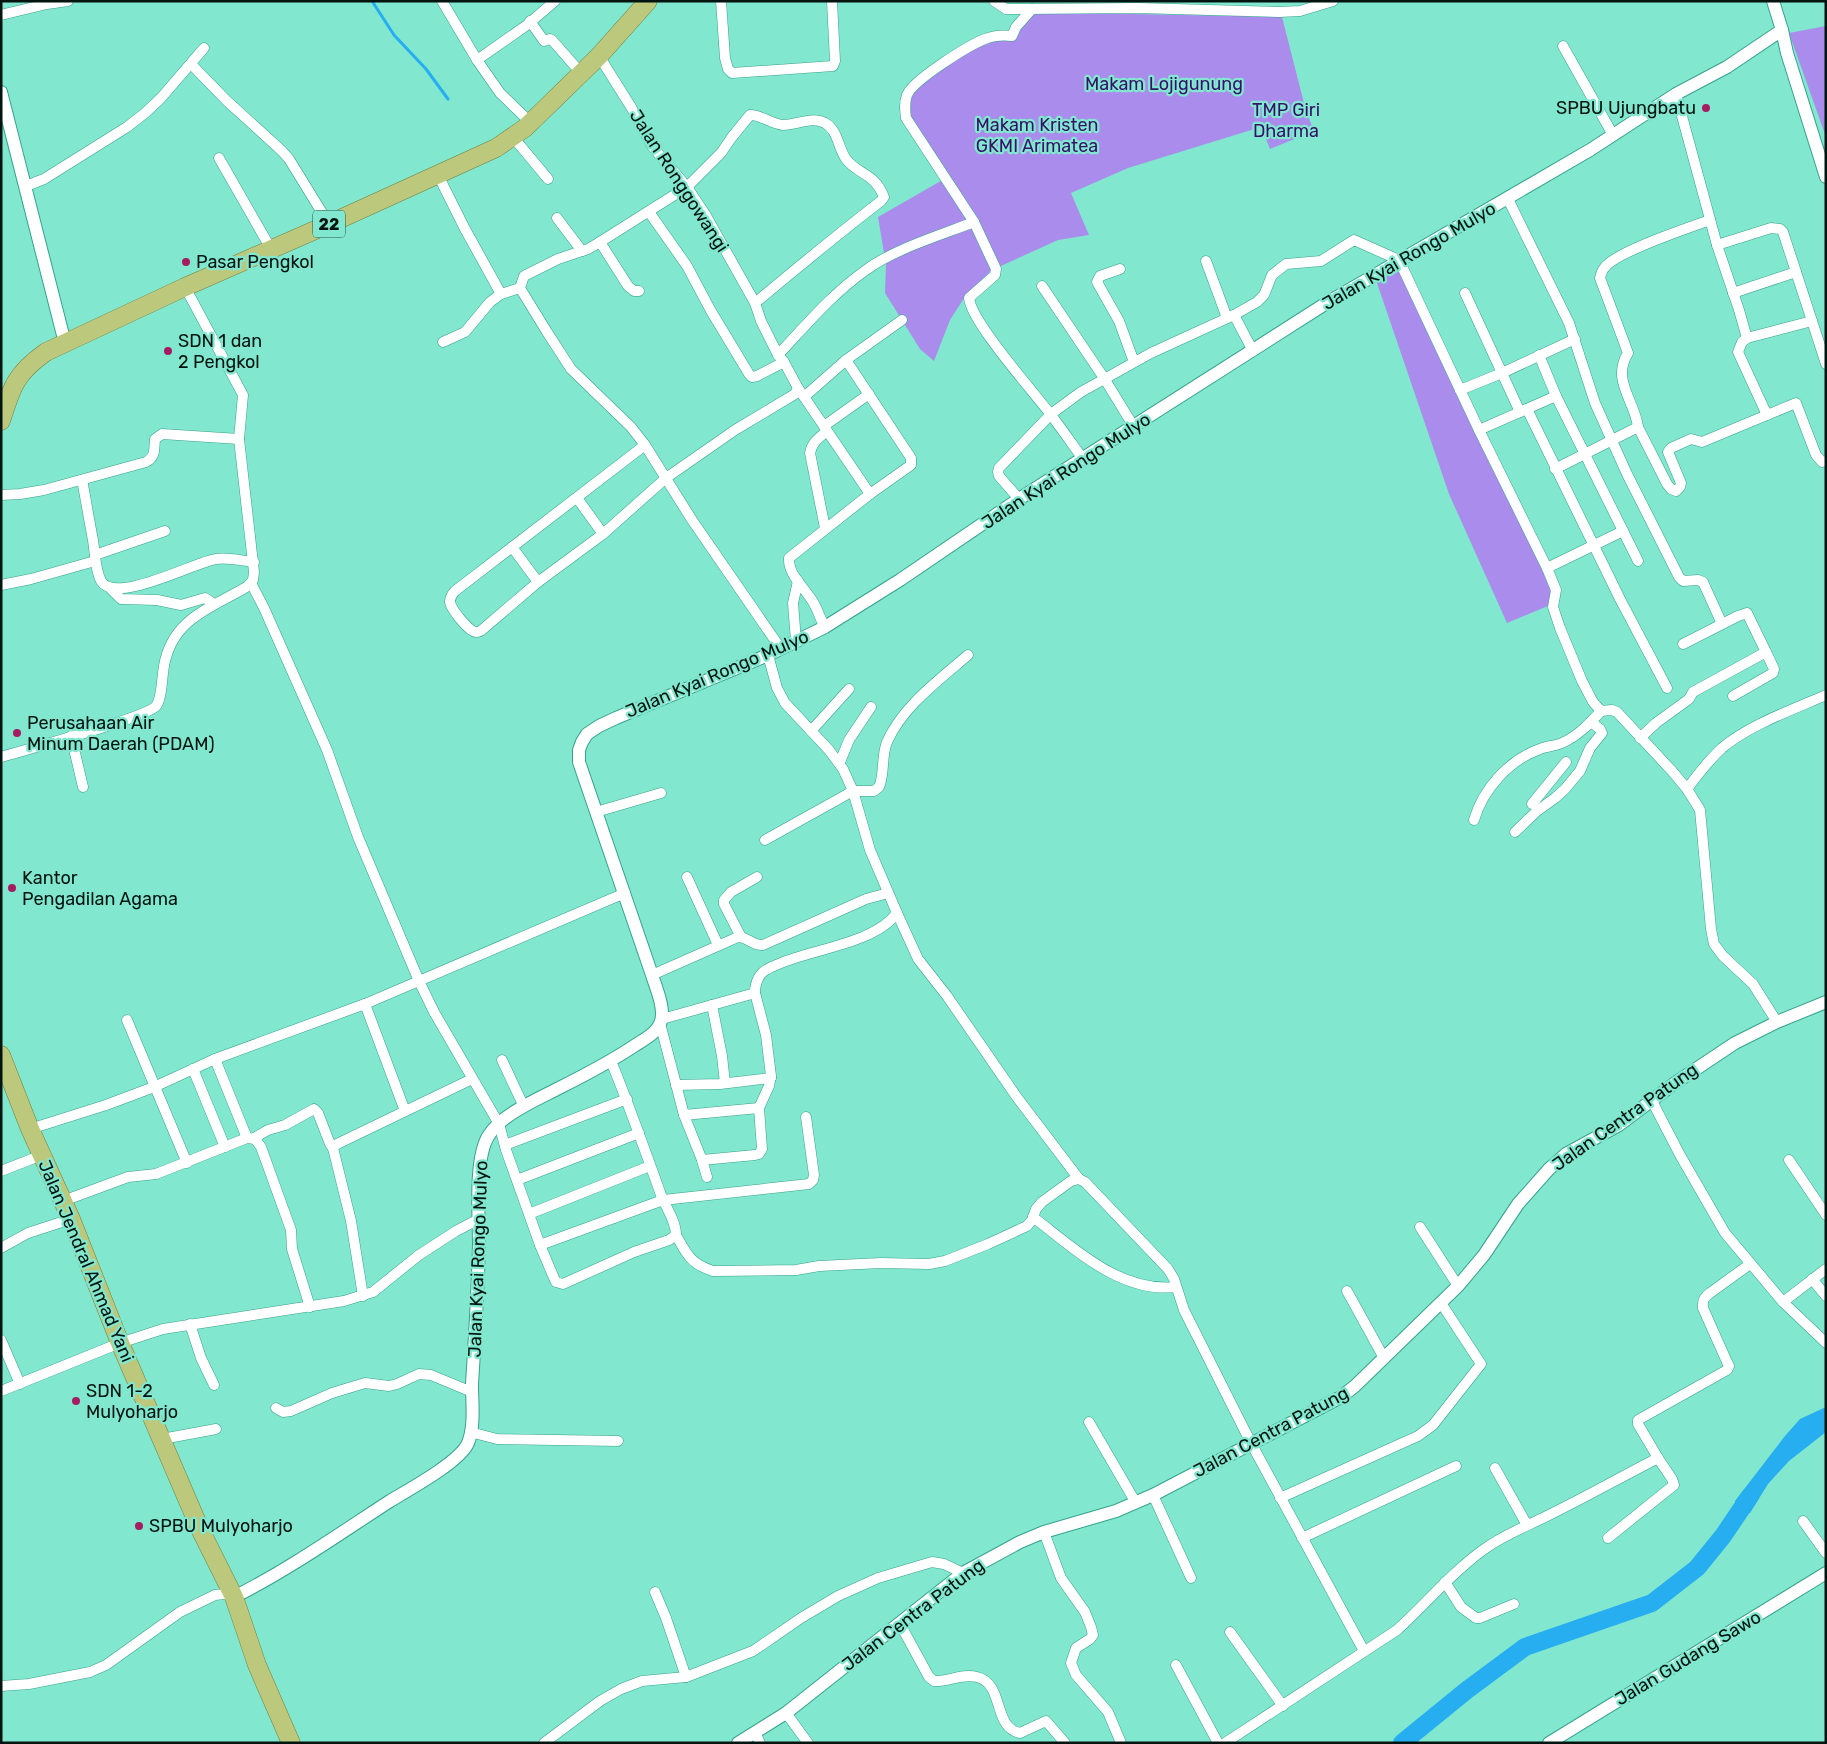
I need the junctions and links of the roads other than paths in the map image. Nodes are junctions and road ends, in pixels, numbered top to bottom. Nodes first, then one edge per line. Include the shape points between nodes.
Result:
1 (68, 1) edge
2 (442, 1) edge
3 (555, 1) edge
4 (648, 1) edge
5 (721, 1) edge
6 (832, 1) edge
7 (994, 1) edge
8 (1333, 1) edge
9 (1773, 1) edge
10 (1173, 5) edge
11 (1032, 9) junction
12 (1, 15) edge
13 (530, 21) junction
14 (1782, 30) junction
15 (1563, 46) dead end
16 (204, 48) dead end
17 (599, 56) junction
18 (477, 60) junction
19 (191, 64) junction
20 (581, 73) junction
21 (1, 92) edge
22 (1676, 94) junction
23 (530, 122) junction
24 (1613, 135) junction
25 (512, 137) junction
26 (219, 158) dead end
27 (438, 175) junction
28 (1826, 177) edge
29 (548, 179) dead end
30 (26, 186) junction
31 (687, 187) junction
32 (1508, 199) junction
33 (649, 212) junction
34 (557, 218) dead end
35 (1710, 220) junction
36 (974, 222) junction
37 (329, 224) junction
38 (600, 242) junction
39 (1717, 245) junction
40 (271, 249) junction
41 (582, 251) junction
42 (1399, 260) junction
43 (1206, 261) dead end
44 (1120, 269) dead end
45 (1796, 272) junction
46 (185, 286) junction
47 (1042, 286) dead end
48 (520, 288) junction
49 (639, 291) dead end
50 (1733, 292) junction
51 (1464, 293) dead end
52 (501, 294) junction
53 (755, 303) junction
54 (1230, 316) junction
55 (902, 320) dead end
56 (1812, 321) junction
57 (1747, 338) junction
58 (1575, 339) junction
59 (442, 342) dead end
60 (65, 343) junction
61 (1252, 351) junction
62 (1540, 355) junction
63 (781, 358) junction
64 (846, 360) junction
65 (1134, 362) junction
66 (1826, 364) edge
67 (1502, 373) junction
68 (1104, 378) junction
69 (7, 384) edge
70 (798, 388) junction
71 (1460, 390) junction
72 (869, 394) junction
73 (1556, 396) junction
74 (804, 397) junction
75 (1524, 410) junction
76 (1051, 414) junction
77 (1767, 415) junction
78 (1, 421) edge
79 (1134, 427) junction
80 (1638, 427) junction
81 (825, 428) junction
82 (1479, 430) junction
83 (239, 439) junction
84 (1612, 441) junction
85 (645, 445) junction
86 (1585, 456) junction
87 (1083, 459) junction
88 (1826, 460) edge
89 (1555, 469) junction
90 (666, 478) junction
91 (82, 480) junction
92 (870, 494) junction
93 (1, 495) edge
94 (577, 498) junction
95 (1019, 499) junction
96 (825, 528) junction
97 (165, 531) dead end
98 (1623, 531) junction
99 (603, 534) junction
100 (1595, 546) junction
101 (512, 547) junction
102 (95, 558) junction
103 (1638, 561) dead end
104 (254, 562) junction
105 (1547, 568) junction
106 (798, 581) junction
107 (538, 582) junction
108 (252, 583) junction
109 (1, 586) edge
110 (111, 588) junction
111 (212, 605) junction
112 (1722, 624) junction
113 (825, 627) junction
114 (796, 641) junction
115 (1683, 644) dead end
116 (781, 648) junction
117 (1766, 652) junction
118 (768, 655) junction
119 (968, 655) dead end
120 (1667, 688) dead end
121 (849, 689) dead end
122 (1826, 695) edge
123 (1734, 696) dead end
124 (871, 707) dead end
125 (1601, 711) junction
126 (1591, 722) junction
127 (812, 731) junction
128 (71, 736) junction
129 (1640, 738) junction
130 (1, 757) edge
131 (840, 762) junction
132 (1566, 762) dead end
133 (83, 787) dead end
134 (1687, 789) junction
135 (854, 792) junction
136 (661, 793) dead end
137 (1532, 804) dead end
138 (596, 812) junction
139 (1474, 820) dead end
140 (1515, 832) dead end
141 (765, 840) dead end
142 (687, 877) dead end
143 (757, 877) dead end
144 (625, 893) junction
145 (888, 893) junction
146 (897, 914) junction
147 (741, 937) junction
148 (718, 945) junction
149 (652, 975) junction
150 (419, 981) junction
151 (755, 992) junction
152 (1826, 1002) edge
153 (365, 1004) junction
154 (712, 1005) junction
155 (126, 1020) dead end
156 (661, 1021) junction
157 (1777, 1022) junction
158 (1, 1055) edge
159 (215, 1059) junction
160 (502, 1060) dead end
161 (611, 1061) junction
162 (193, 1069) junction
163 (771, 1078) junction
164 (472, 1079) junction
165 (724, 1083) junction
166 (676, 1085) junction
167 (154, 1087) junction
168 (626, 1099) junction
169 (1652, 1101) junction
170 (524, 1107) junction
171 (759, 1108) junction
172 (406, 1111) junction
173 (684, 1115) junction
174 (806, 1117) dead end
175 (499, 1124) junction
176 (30, 1129) junction
177 (639, 1133) junction
178 (250, 1138) junction
179 (505, 1145) junction
180 (225, 1147) junction
181 (333, 1148) junction
182 (42, 1155) junction
183 (702, 1160) junction
184 (1789, 1160) dead end
185 (187, 1162) junction
186 (650, 1166) junction
187 (1, 1171) edge
188 (707, 1177) dead end
189 (1079, 1179) junction
190 (517, 1180) junction
191 (663, 1200) junction
192 (63, 1201) junction
193 (529, 1214) junction
194 (1826, 1215) edge
195 (1033, 1218) junction
196 (71, 1219) junction
197 (479, 1219) junction
198 (1420, 1227) dead end
199 (676, 1235) junction
200 (540, 1245) junction
201 (1, 1248) edge
202 (1750, 1264) junction
203 (1826, 1269) edge
204 (1812, 1279) junction
205 (1458, 1286) junction
206 (1176, 1287) junction
207 (1346, 1291) dead end
208 (363, 1296) junction
209 (1826, 1296) edge
210 (1783, 1302) junction
211 (1441, 1303) junction
212 (310, 1307) junction
213 (190, 1324) junction
214 (1, 1340) edge
215 (120, 1343) junction
216 (1826, 1343) edge
217 (1384, 1358) junction
218 (20, 1384) junction
219 (214, 1385) dead end
220 (1, 1391) edge
221 (472, 1392) junction
222 (276, 1408) dead end
223 (1089, 1422) dead end
224 (216, 1429) dead end
225 (470, 1432) junction
226 (162, 1440) junction
227 (618, 1441) dead end
228 (1251, 1443) junction
229 (1658, 1458) junction
230 (1456, 1466) dead end
231 (1495, 1468) dead end
232 (1153, 1495) junction
233 (1280, 1498) junction
234 (1136, 1503) junction
235 (1803, 1521) dead end
236 (1527, 1525) junction
237 (1044, 1532) junction
238 (1302, 1538) junction
239 (1608, 1538) dead end
240 (1826, 1553) edge
241 (962, 1573) junction
242 (1826, 1573) edge
243 (1192, 1578) dead end
244 (1445, 1582) junction
245 (655, 1592) dead end
246 (234, 1597) junction
247 (1514, 1604) dead end
248 (900, 1624) junction
249 (1230, 1632) dead end
250 (1364, 1651) junction
251 (1176, 1666) dead end
252 (686, 1677) junction
253 (1, 1686) edge
254 (1283, 1706) junction
255 (786, 1713) junction
256 (757, 1738) edge
257 (291, 1743) edge
258 (544, 1743) edge
259 (738, 1743) edge
260 (808, 1743) edge
261 (1065, 1743) edge
262 (1121, 1743) edge
263 (1218, 1743) edge
264 (1225, 1743) edge
265 (1549, 1743) edge

1 - 12 street
2 - 18 street
3 - 13 street
4 - 17 highway, 22
5 - 6 street via 725,58 732,73 834,66
7 - 11 street via 1006,9
8 - 10 street via 1300,11 1215,11
9 - 14 street
10 - 11 street
11 - 36 street via 1012,36 991,37 964,50 918,81 906,95 906,118
13 - 18 street
13 - 20 street via 544,41 553,41
14 - 22 street, Jalan Kyai Rongo Mulyo via 1727,68
14 - 28 street
15 - 24 street
16 - 19 street
17 - 20 highway, 22
17 - 31 street, Jalan Ronggowangi via 652,146
18 - 23 street via 500,93
19 - 30 street via 150,108 127,127 44,179
19 - 37 street via 289,159
20 - 23 highway, 22
21 - 30 street
22 - 24 street, Jalan Kyai Rongo Mulyo
22 - 35 street
23 - 25 highway, 22
24 - 32 street, Jalan Kyai Rongo Mulyo
25 - 27 highway, 22
25 - 29 street
26 - 40 street
27 - 37 highway, 22
27 - 52 street
30 - 60 street
31 - 33 street
31 - 53 street, Jalan Ronggowangi
31 - 53 street via 753,114 780,125 818,120 826,124 833,131 845,158 875,181 883,194 881,201
32 - 42 street, Jalan Kyai Rongo Mulyo
32 - 58 street
33 - 38 street
33 - 63 street via 687,266 749,374 758,376
34 - 41 street
35 - 39 street
35 - 80 street via 1617,258 1605,267 1600,278 1628,353 1622,374
36 - 63 street via 891,256 866,270 826,305
36 - 76 street via 997,271 969,298 971,305 986,332
37 - 40 highway, 22
38 - 41 street
38 - 49 street via 628,286
39 - 45 street via 1771,228 1780,229
39 - 50 street
40 - 46 highway, 22
41 - 48 street via 524,276
42 - 54 street via 1358,241 1351,241 1321,261 1286,264 1272,276 1264,295 1257,302
42 - 61 street, Jalan Kyai Rongo Mulyo
42 - 71 street
43 - 54 street
44 - 65 street via 1100,276 1096,282 1119,321
45 - 50 street
45 - 56 street
46 - 60 highway, 22
46 - 83 street via 243,396
47 - 68 street
48 - 52 street
48 - 85 street via 571,369 631,427
50 - 57 street
51 - 67 street
52 - 59 street via 465,332
53 - 63 street, Jalan Ronggowangi
54 - 61 street
54 - 65 street
55 - 64 street
56 - 57 street
56 - 66 street
57 - 77 street via 1738,352
58 - 62 street
58 - 84 street via 1595,403
60 - 69 highway, 22 via 46,352
61 - 79 street, Jalan Kyai Rongo Mulyo
62 - 67 street
62 - 73 street
63 - 70 street, Jalan Ronggowangi
64 - 72 street
64 - 74 street
65 - 68 street
67 - 71 street
67 - 75 street
68 - 76 street
68 - 79 street
69 - 78 highway, 22
70 - 74 street, Jalan Ronggowangi
70 - 90 street via 795,394 735,430
71 - 82 street
72 - 81 street
72 - 92 street via 911,462 905,470
73 - 75 street
73 - 86 street
74 - 81 street, Jalan Ronggowangi
75 - 82 street
75 - 89 street
76 - 87 street
76 - 95 street via 998,470 999,476
77 - 80 street via 1702,442 1691,439 1670,448 1668,452 1681,483 1676,490 1667,484
77 - 88 street via 1796,403 1816,455 1822,462
79 - 87 street, Jalan Kyai Rongo Mulyo
80 - 84 street
81 - 92 street, Jalan Ronggowangi
81 - 96 street via 811,446 810,453
82 - 105 street
83 - 91 street via 159,435 150,460
83 - 104 street
84 - 86 street
84 - 112 street via 1679,577 1685,582 1703,582
85 - 90 street
85 - 94 street
86 - 89 street
86 - 98 street
87 - 95 street, Jalan Kyai Rongo Mulyo
89 - 100 street
90 - 99 street
90 - 116 street
91 - 93 street via 44,490
91 - 102 street
92 - 96 street
94 - 99 street
94 - 101 street
95 - 113 street, Jalan Kyai Rongo Mulyo
96 - 106 street via 789,558
97 - 102 street
98 - 100 street
98 - 103 street
99 - 107 street
100 - 105 street
100 - 120 street
101 - 107 street
101 - 107 street via 452,595 450,605 459,618 472,631 480,631
102 - 109 street
102 - 110 street via 101,580
104 - 108 street
104 - 110 street via 215,559 165,578
105 - 125 street via 1556,590 1553,607 1560,628 1585,687
106 - 113 street via 814,603
106 - 114 street via 793,603
108 - 111 street
108 - 150 street via 327,750 358,838
110 - 111 street via 121,599 157,600 181,605 205,598
111 - 128 street via 192,618 173,639 165,661 160,700 154,708
112 - 115 street
112 - 117 street via 1747,613
113 - 114 street, Jalan Kyai Rongo Mulyo
114 - 116 street, Jalan Kyai Rongo Mulyo
116 - 118 street, Jalan Kyai Rongo Mulyo
117 - 123 street via 1773,673
117 - 129 street via 1693,692 1689,699
118 - 127 street via 777,688 785,703
118 - 138 street, Jalan Kyai Rongo Mulyo via 616,718 587,734 579,750 579,762
119 - 135 street via 904,715 887,744 879,787 874,791
121 - 127 street
122 - 134 street via 1770,720 1724,747
124 - 131 street via 849,740
125 - 126 street
125 - 129 street via 1617,712
126 - 139 street via 1561,743 1530,753 1510,768 1486,792
126 - 140 street via 1602,733 1590,748 1580,772
127 - 131 street
128 - 130 street
128 - 133 street
129 - 134 street
131 - 135 street
132 - 137 street
134 - 157 street via 1700,810 1702,820 1710,930 1714,944 1722,956 1753,984
135 - 141 street
135 - 145 street via 870,850
136 - 138 street
138 - 144 street, Jalan Kyai Rongo Mulyo
142 - 148 street
143 - 147 street via 731,892 724,900
144 - 149 street, Jalan Kyai Rongo Mulyo
144 - 150 street
145 - 146 street
145 - 147 street via 866,899 763,946
146 - 151 street via 872,932 842,945 767,969 761,974
146 - 189 street via 918,959
147 - 148 street
148 - 149 street
149 - 156 street, Jalan Kyai Rongo Mulyo via 661,1006
150 - 153 street
150 - 164 street
151 - 154 street
151 - 163 street via 766,1035
152 - 157 street, Jalan Centra Patung
153 - 159 street
153 - 172 street
154 - 156 street
154 - 165 street
155 - 167 street
156 - 161 street, Jalan Kyai Rongo Mulyo via 646,1038
156 - 166 street
157 - 169 street, Jalan Centra Patung via 1735,1043
158 - 176 highway, Jalan Jendral Ahmad Yani
159 - 162 street
159 - 178 street
160 - 170 street
161 - 168 street
161 - 170 street, Jalan Kyai Rongo Mulyo
162 - 167 street
162 - 180 street
163 - 165 street
163 - 171 street
164 - 172 street
164 - 175 street
165 - 166 street
166 - 173 street
167 - 176 street
167 - 185 street
168 - 177 street
168 - 179 street
169 - 202 street via 1725,1233
169 - 205 street, Jalan Centra Patung via 1619,1125 1566,1154 1549,1169 1518,1204 1484,1255
170 - 175 street, Jalan Kyai Rongo Mulyo
171 - 173 street
171 - 183 street via 762,1149 759,1154
172 - 181 street
173 - 183 street
174 - 191 street via 814,1175 810,1184
175 - 179 street
175 - 197 street, Jalan Kyai Rongo Mulyo via 489,1134 482,1154
176 - 182 highway, Jalan Jendral Ahmad Yani
177 - 186 street
177 - 190 street
178 - 180 street
178 - 181 street via 285,1125 314,1109
178 - 212 street via 261,1147 290,1230 292,1249
179 - 190 street
180 - 185 street
181 - 208 street via 352,1221
182 - 187 street
182 - 192 highway, Jalan Jendral Ahmad Yani
183 - 188 street
184 - 194 street
185 - 192 street via 156,1174 128,1177
186 - 191 street
186 - 193 street
189 - 195 street via 1071,1181 1042,1202
189 - 206 street via 1090,1186 1168,1268
190 - 193 street
191 - 199 street
191 - 200 street
192 - 196 highway, Jalan Jendral Ahmad Yani
193 - 200 street
195 - 199 street via 1027,1226 988,1244 929,1264 874,1263 796,1270 713,1271 692,1261
195 - 206 street via 1122,1279 1148,1286
196 - 201 street via 28,1234
196 - 215 highway, Jalan Jendral Ahmad Yani
197 - 208 street via 456,1231
197 - 221 street, Jalan Kyai Rongo Mulyo
198 - 205 street
199 - 200 street via 563,1284 556,1282
202 - 210 street
202 - 229 street via 1704,1297 1702,1303 1729,1366 1727,1370 1638,1420
203 - 204 street
204 - 209 street
204 - 210 street
205 - 211 street, Jalan Centra Patung
206 - 228 street via 1184,1310
207 - 217 street
208 - 212 street
210 - 216 street
211 - 217 street, Jalan Centra Patung
211 - 233 street via 1481,1364 1432,1425 1418,1436
212 - 213 street
213 - 215 street via 163,1328
213 - 219 street
214 - 218 street
215 - 218 street
215 - 226 highway, Jalan Jendral Ahmad Yani
217 - 228 street, Jalan Centra Patung via 1341,1397
218 - 220 street
221 - 222 street via 431,1374 419,1374 388,1386 365,1383 291,1411 283,1412
221 - 225 street, Jalan Kyai Rongo Mulyo
223 - 234 street
224 - 226 street
225 - 227 street via 497,1439
225 - 246 street, Jalan Kyai Rongo Mulyo via 468,1444 456,1457 267,1580
226 - 246 highway, Jalan Jendral Ahmad Yani via 200,1529
228 - 232 street, Jalan Centra Patung
228 - 233 street
229 - 236 street
229 - 239 street via 1674,1485
230 - 238 street
231 - 236 street
232 - 234 street, Jalan Centra Patung
232 - 243 street
233 - 238 street
234 - 237 street, Jalan Centra Patung
235 - 240 street
236 - 244 street via 1483,1550
237 - 241 street, Jalan Centra Patung
237 - 262 street via 1061,1578 1092,1627 1090,1639 1076,1648 1071,1663 1076,1675 1108,1712
238 - 250 street
241 - 248 street, Jalan Centra Patung
241 - 252 street via 932,1562 878,1578 800,1618 753,1651
242 - 265 street, Jalan Gudang Sawo
244 - 247 street via 1461,1607 1476,1618
244 - 250 street via 1397,1630
245 - 252 street
246 - 253 street via 215,1595 180,1612 106,1665 90,1672
246 - 257 highway, Jalan Jendral Ahmad Yani via 257,1665
248 - 255 street, Jalan Centra Patung
248 - 261 street via 934,1681 964,1676 981,1679 994,1692 1004,1721 1011,1729 1020,1733 1046,1721
249 - 254 street
250 - 254 street
251 - 263 street
252 - 258 street via 642,1681 621,1689
254 - 264 street
255 - 256 street, Jalan Centra Patung
255 - 260 street
256 - 259 street, Jalan Centra Patung

